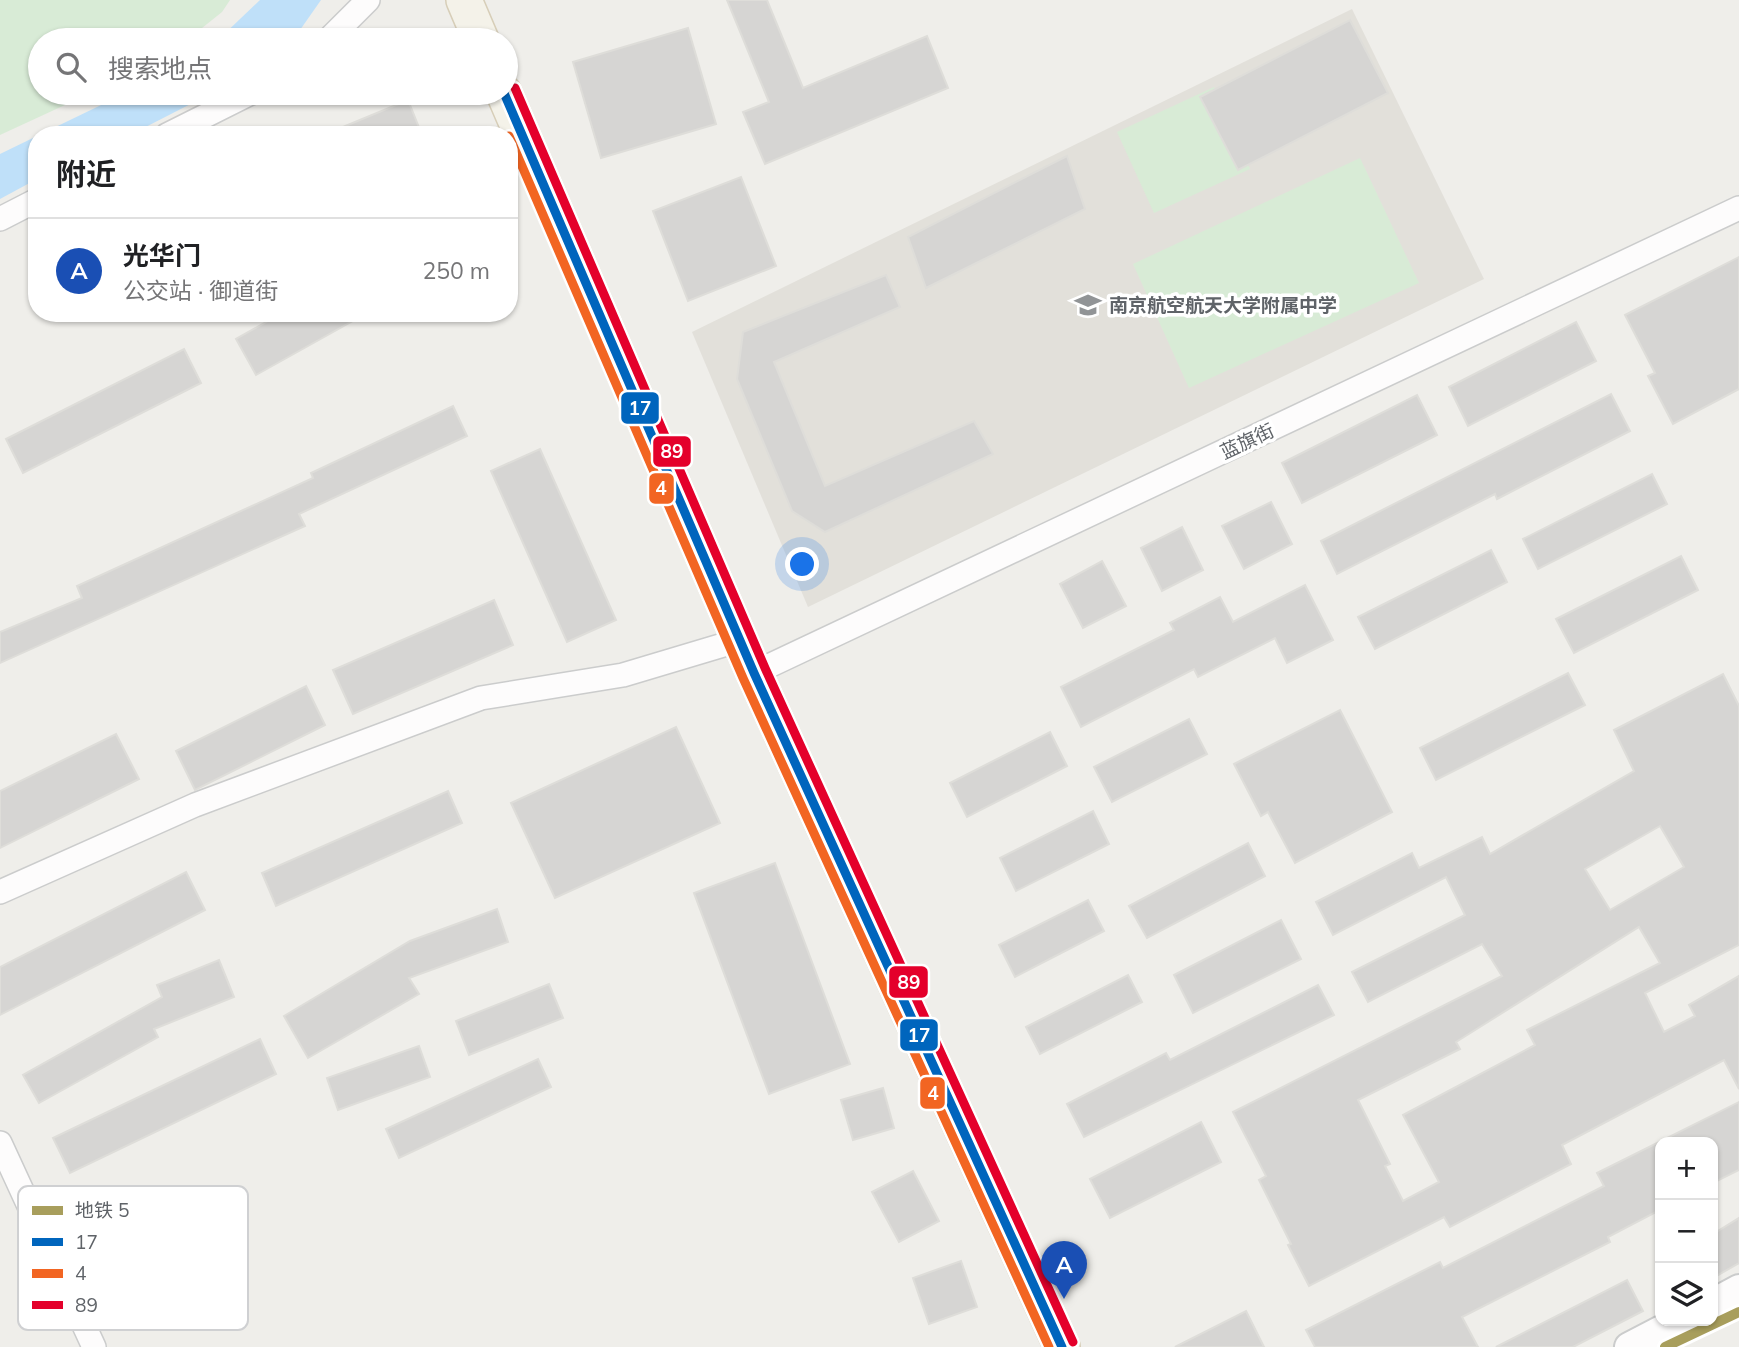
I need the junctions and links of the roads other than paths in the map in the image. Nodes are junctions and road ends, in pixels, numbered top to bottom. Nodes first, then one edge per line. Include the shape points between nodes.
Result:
1 (368, 0) edge
2 (464, 0) edge
3 (340, 28) edge
4 (476, 28) edge
5 (227, 105) edge
6 (509, 105) edge
7 (185, 126) edge
8 (28, 205) edge
9 (1739, 208) edge
10 (0, 219) edge
11 (740, 640) junction
12 (754, 673) junction
13 (0, 892) edge
14 (0, 1143) edge
15 (20, 1186) edge
16 (1739, 1289) edge
17 (1718, 1300) edge
18 (1669, 1326) edge
19 (86, 1330) edge
20 (94, 1347) edge
21 (1062, 1347) edge
22 (1629, 1347) edge

1 - 3 street
2 - 4 main road
5 - 7 street
6 - 11 main road
8 - 10 street
9 - 12 street, 蓝旗街
11 - 12 main road
11 - 13 street via 623,675 481,698 195,805
12 - 21 main road
14 - 15 street
16 - 17 street
18 - 22 street
19 - 20 street

